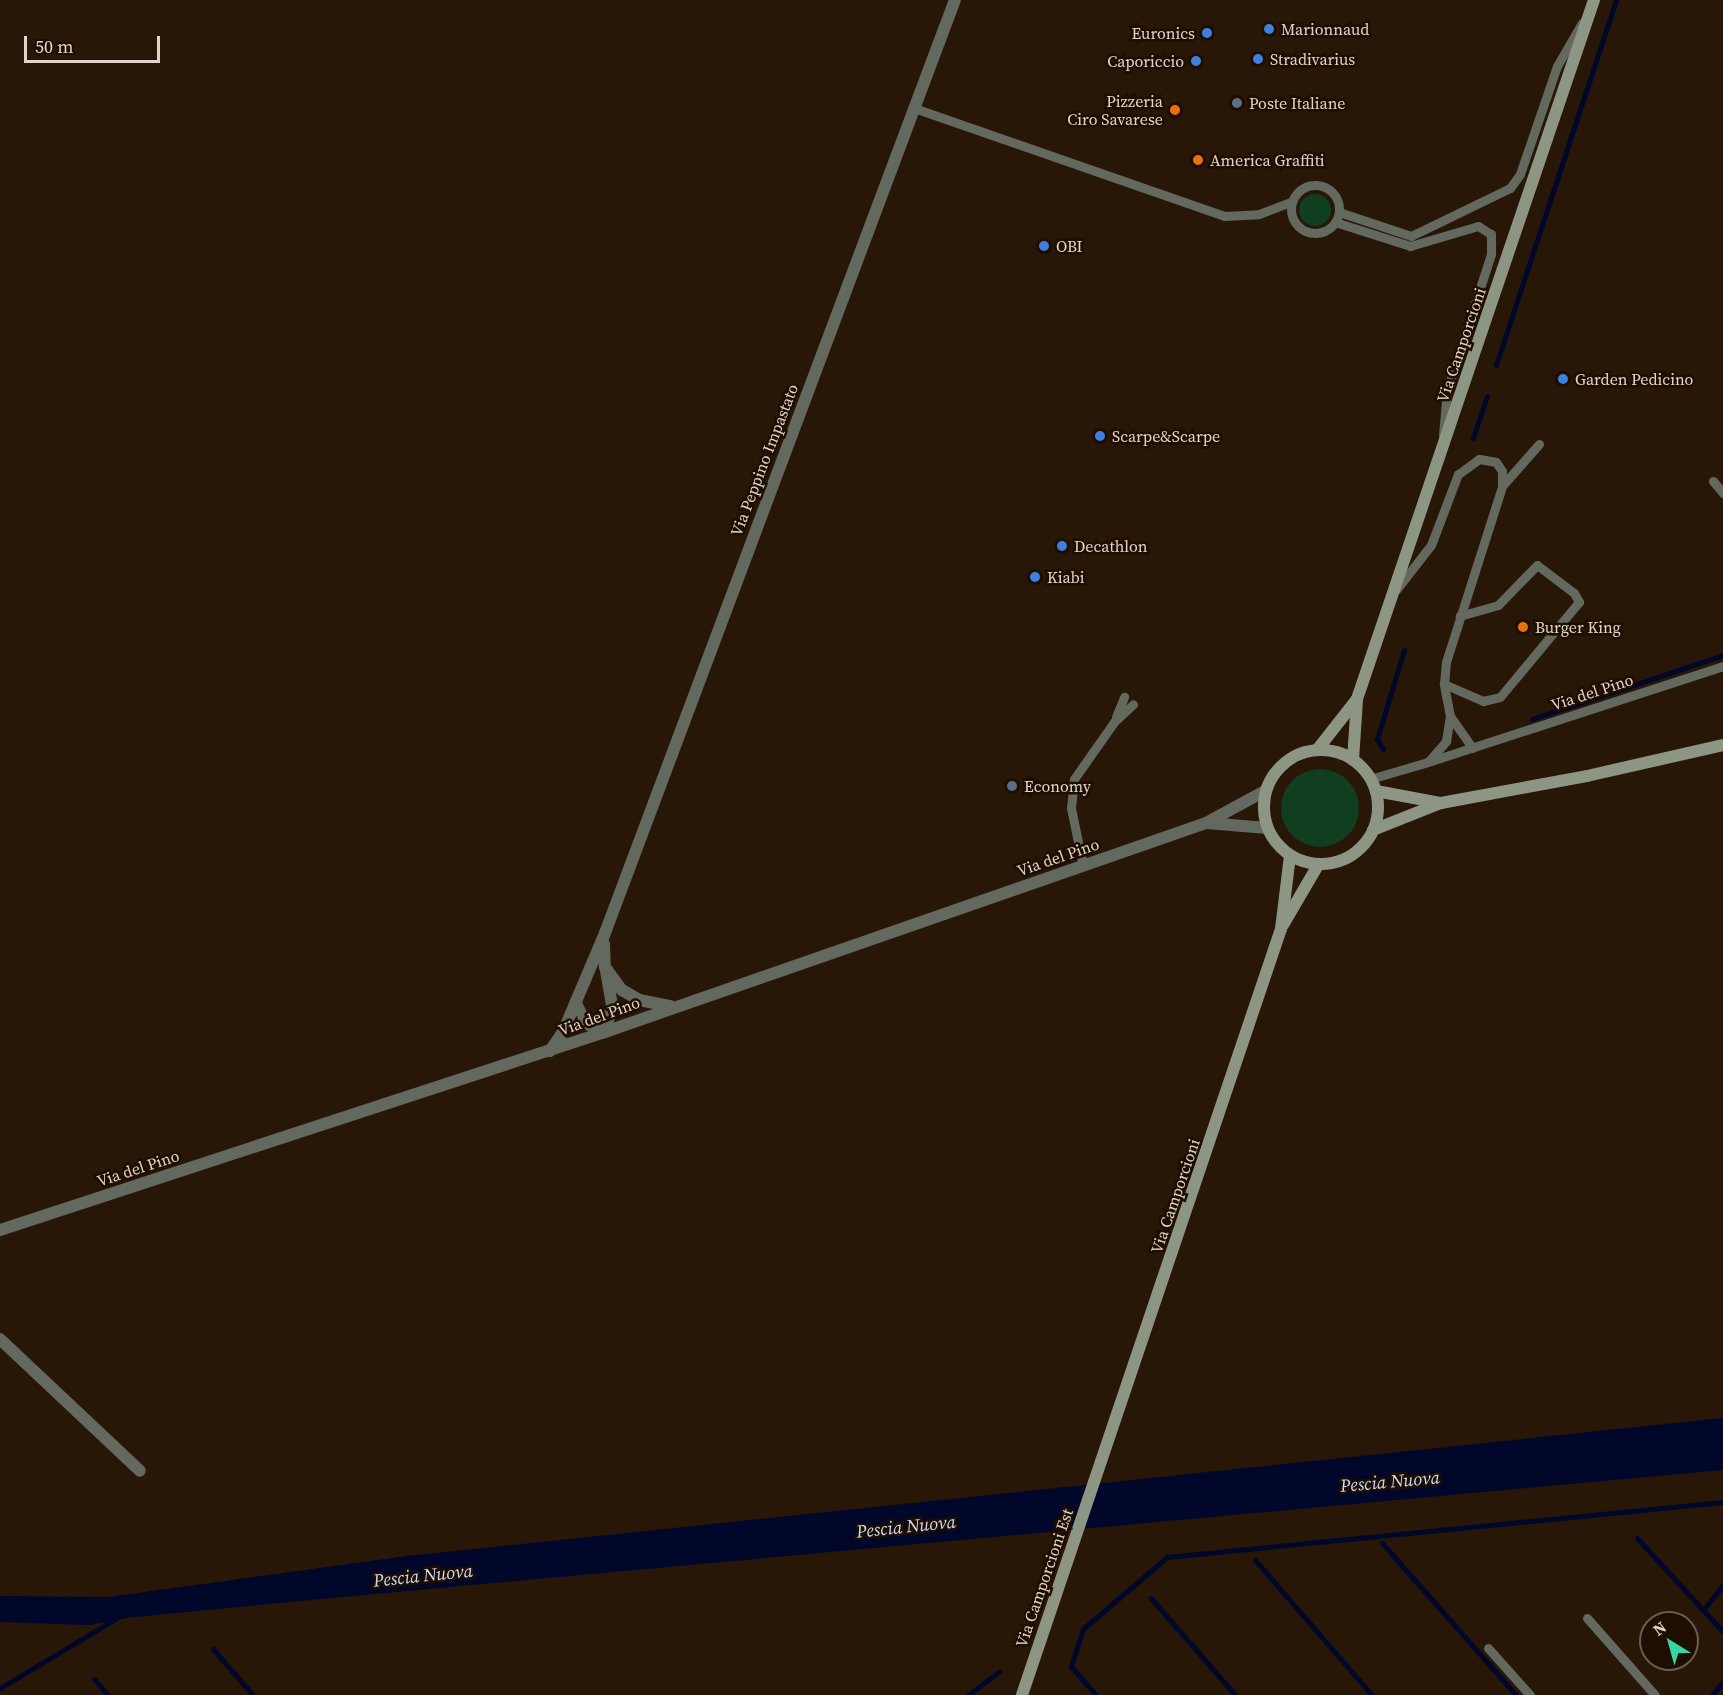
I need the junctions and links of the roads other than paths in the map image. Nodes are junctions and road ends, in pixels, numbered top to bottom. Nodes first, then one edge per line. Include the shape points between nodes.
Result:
1 (955, 0) edge
2 (1593, 4) edge
3 (914, 108) junction
4 (1293, 201) junction
5 (1339, 212) junction
6 (1335, 222) junction
7 (1539, 444) dead end
8 (1441, 458) junction
9 (1713, 481) dead end
10 (1502, 486) junction
11 (1723, 493) edge
12 (1395, 592) junction
13 (1460, 616) junction
14 (1723, 666) edge
15 (1444, 684) junction
16 (1124, 697) dead end
17 (1357, 699) junction
18 (1132, 704) dead end
19 (1450, 716) junction
20 (1114, 722) junction
21 (1723, 745) edge
22 (1472, 748) junction
23 (1317, 750) junction
24 (1353, 760) junction
25 (1428, 762) junction
26 (1370, 779) junction
27 (1265, 791) junction
28 (1376, 791) junction
29 (1441, 803) junction
30 (1206, 823) junction
31 (1267, 828) junction
32 (1373, 830) junction
33 (1290, 856) junction
34 (1318, 865) junction
35 (1083, 866) junction
36 (1281, 929) junction
37 (605, 933) junction
38 (605, 967) junction
39 (576, 1003) junction
40 (674, 1007) junction
41 (603, 1032) junction
42 (550, 1051) junction
43 (0, 1230) edge
44 (0, 1339) edge
45 (140, 1472) dead end
46 (1098, 1472) joint
47 (1587, 1618) dead end
48 (1488, 1648) dead end
49 (1022, 1695) edge
50 (1530, 1695) edge
51 (1655, 1695) edge

1 - 3 street, Via Peppino Impastato
2 - 5 lane via 1559,60 1520,174 1510,188 1412,236
2 - 8 main road, Via Camporcioni
3 - 4 lane via 1224,216 1259,214
3 - 37 street, Via Peppino Impastato
4 - 5 lane via 1300,191 1317,186 1335,196
4 - 6 lane via 1293,219 1305,231 1322,232
5 - 6 lane
6 - 8 lane via 1410,246 1478,226 1491,234 1491,254 1447,390
7 - 10 lane
8 - 12 main road, Via Camporcioni
9 - 11 lane
10 - 12 lane via 1500,467 1492,459 1479,459 1465,467 1451,488 1431,545
10 - 13 lane
12 - 17 main road, Via Camporcioni
13 - 15 lane via 1446,662
13 - 15 lane via 1498,605 1537,565 1574,593 1579,602 1500,697 1483,701
14 - 22 lane, Via del Pino
15 - 19 lane
16 - 20 lane
17 - 23 main road
17 - 24 main road
18 - 20 lane
19 - 22 lane
19 - 25 lane via 1446,741
20 - 35 lane via 1077,772 1070,793
21 - 29 main road
22 - 25 lane, Via del Pino
23 - 24 main road via 1336,752
23 - 27 main road via 1285,763
24 - 26 main road
25 - 26 lane, Via del Pino
26 - 28 main road
27 - 30 street, Via del Pino
27 - 31 main road
28 - 29 main road
28 - 32 main road via 1378,810
29 - 32 main road
30 - 31 street, Via del Pino
30 - 35 street, Via del Pino
31 - 33 main road
32 - 34 main road via 1355,853 1338,862
33 - 34 main road
33 - 36 main road
34 - 36 main road
35 - 40 street, Via del Pino
36 - 46 main road, Via Camporcioni
37 - 38 street
37 - 39 street, Via Peppino Impastato
38 - 40 street via 630,995 650,1004
38 - 41 street via 612,1005
39 - 41 street via 585,1022
39 - 42 street, Via Peppino Impastato
40 - 41 street, Via del Pino
41 - 42 street, Via del Pino
42 - 43 street, Via del Pino
44 - 45 street
46 - 49 main road, Via Camporcioni Est
47 - 51 lane
48 - 50 lane

